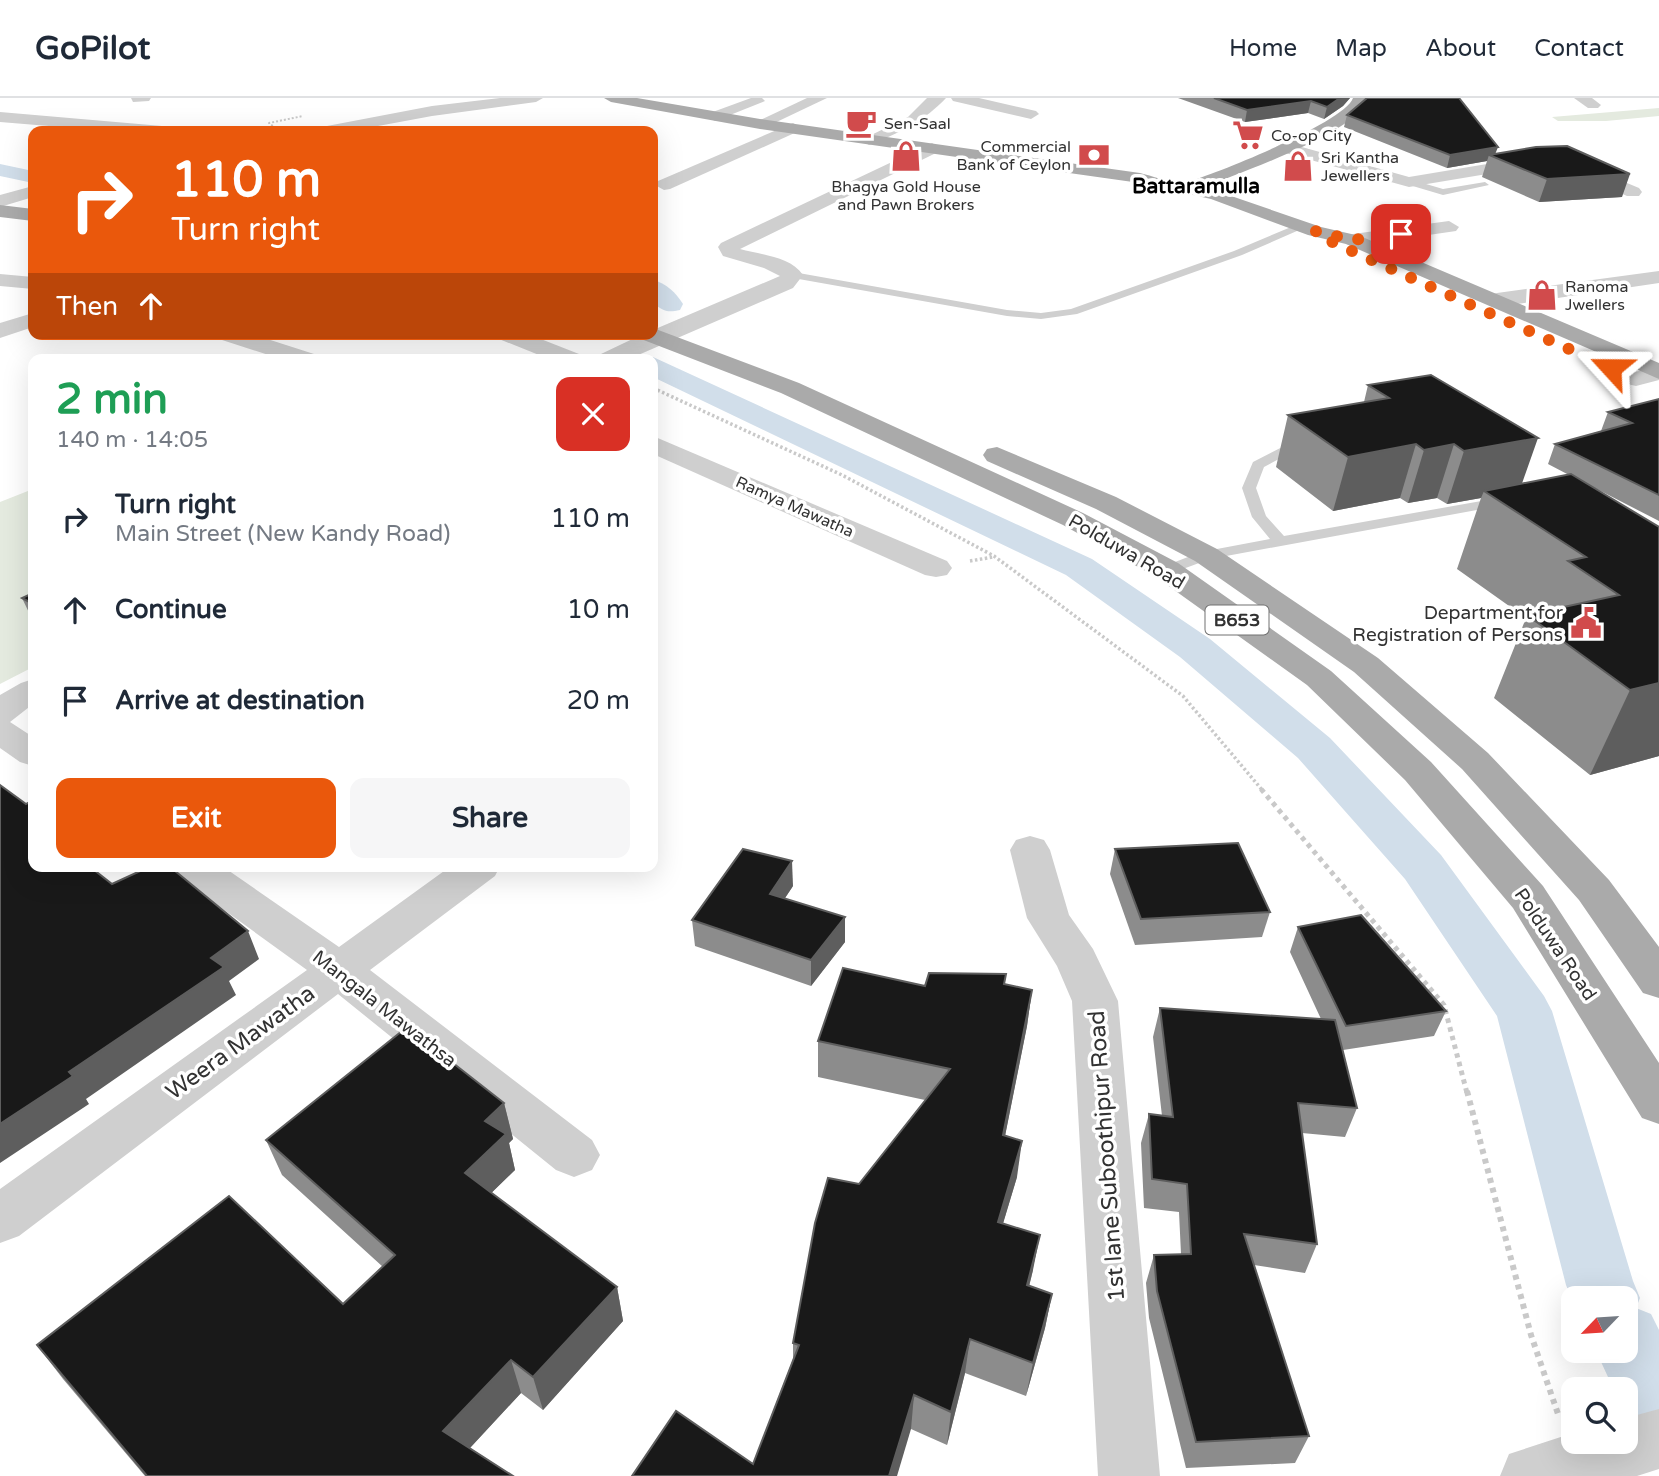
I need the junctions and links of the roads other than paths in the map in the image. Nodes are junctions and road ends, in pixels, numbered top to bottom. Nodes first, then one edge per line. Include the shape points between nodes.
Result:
1 (537, 98) edge
2 (611, 98) edge
3 (820, 98) edge
4 (939, 98) edge
5 (958, 98) edge
6 (1360, 98) edge
7 (637, 100) edge
8 (757, 101) dead end
9 (134, 103) edge
10 (1031, 114) dead end
11 (715, 116) junction
12 (1371, 116) edge
13 (0, 117) edge
14 (766, 125) junction
15 (103, 126) joint
16 (353, 126) edge
17 (793, 128) junction
18 (869, 139) junction
19 (719, 142) dead end
20 (1284, 147) junction
21 (932, 148) junction
22 (1302, 152) junction
23 (1140, 178) junction
24 (1242, 181) junction
25 (1409, 182) junction
26 (664, 185) dead end
27 (1216, 185) junction
28 (1485, 185) dead end
29 (1633, 192) dead end
30 (13, 199) edge
31 (1251, 205) junction
32 (28, 211) edge
33 (1449, 227) dead end
34 (1309, 228) junction
35 (1353, 240) junction
36 (1659, 276) edge
37 (789, 279) junction
38 (0, 280) edge
39 (28, 283) edge
40 (1497, 300) junction
41 (28, 322) edge
42 (660, 328) edge
43 (0, 331) edge
44 (244, 340) edge
45 (285, 340) edge
46 (522, 340) edge
47 (640, 340) edge
48 (266, 347) junction
49 (289, 354) edge
50 (558, 354) edge
51 (617, 354) edge
52 (1651, 375) edge
53 (1659, 389) edge
54 (1296, 444) edge
55 (658, 446) edge
56 (1520, 498) edge
57 (1279, 540) junction
58 (1206, 555) junction
59 (936, 568) dead end
60 (1167, 570) junction
61 (28, 693) edge
62 (0, 714) edge
63 (0, 731) edge
64 (28, 751) edge
65 (1030, 850) dead end
66 (200, 872) edge
67 (472, 872) edge
68 (338, 970) junction
69 (1659, 981) edge
70 (1659, 1104) edge
71 (574, 1155) dead end
72 (0, 1219) edge
73 (1129, 1476) edge

1 - 16 street
2 - 7 main road
3 - 14 street
4 - 18 street via 914,120
5 - 10 street
6 - 20 main road via 1353,113
7 - 11 main road
8 - 11 street
9 - 15 street
11 - 14 main road
12 - 22 main road
13 - 15 street
14 - 17 main road
14 - 19 street
17 - 18 main road
17 - 26 street
18 - 21 main road
20 - 22 street
20 - 27 main road
21 - 23 main road
21 - 37 street via 728,247 730,252 784,266
22 - 24 main road
22 - 25 street
23 - 27 main road
23 - 27 main road via 1187,188
24 - 27 main road
24 - 31 main road via 1241,193
25 - 28 lane via 1443,192
25 - 29 street via 1562,160
27 - 31 main road
30 - 32 main road
31 - 34 main road
33 - 35 street
34 - 35 main road
34 - 37 lane via 1073,312 1041,316
34 - 52 main road via 1334,243
35 - 40 main road
36 - 40 street
37 - 42 street
38 - 39 street
40 - 52 main road
41 - 43 street
42 - 58 main road, Polduwa Road / B653 via 820,376 1106,503
42 - 60 main road, Polduwa Road / B653 via 1073,519
44 - 48 street
45 - 48 street
46 - 50 street
47 - 51 street
48 - 49 street
52 - 53 main road
54 - 57 lane via 1258,465 1249,488 1259,517
55 - 59 street, Ramya Mawatha
56 - 57 lane
57 - 58 lane
58 - 60 lane
58 - 69 main road, Polduwa Road / B653 via 1367,665 1475,761 1594,890
60 - 70 main road, Polduwa Road / B653 via 1319,678 1418,771 1528,897
61 - 62 street
63 - 64 street
65 - 73 street, 1st lane Suboothipur Road via 1048,918 1077,961 1095,1001
66 - 68 street, Mangala Mawathsa
67 - 68 street, Weera Mawatha
68 - 71 street, Mangala Mawathsa
68 - 72 street, Weera Mawatha

